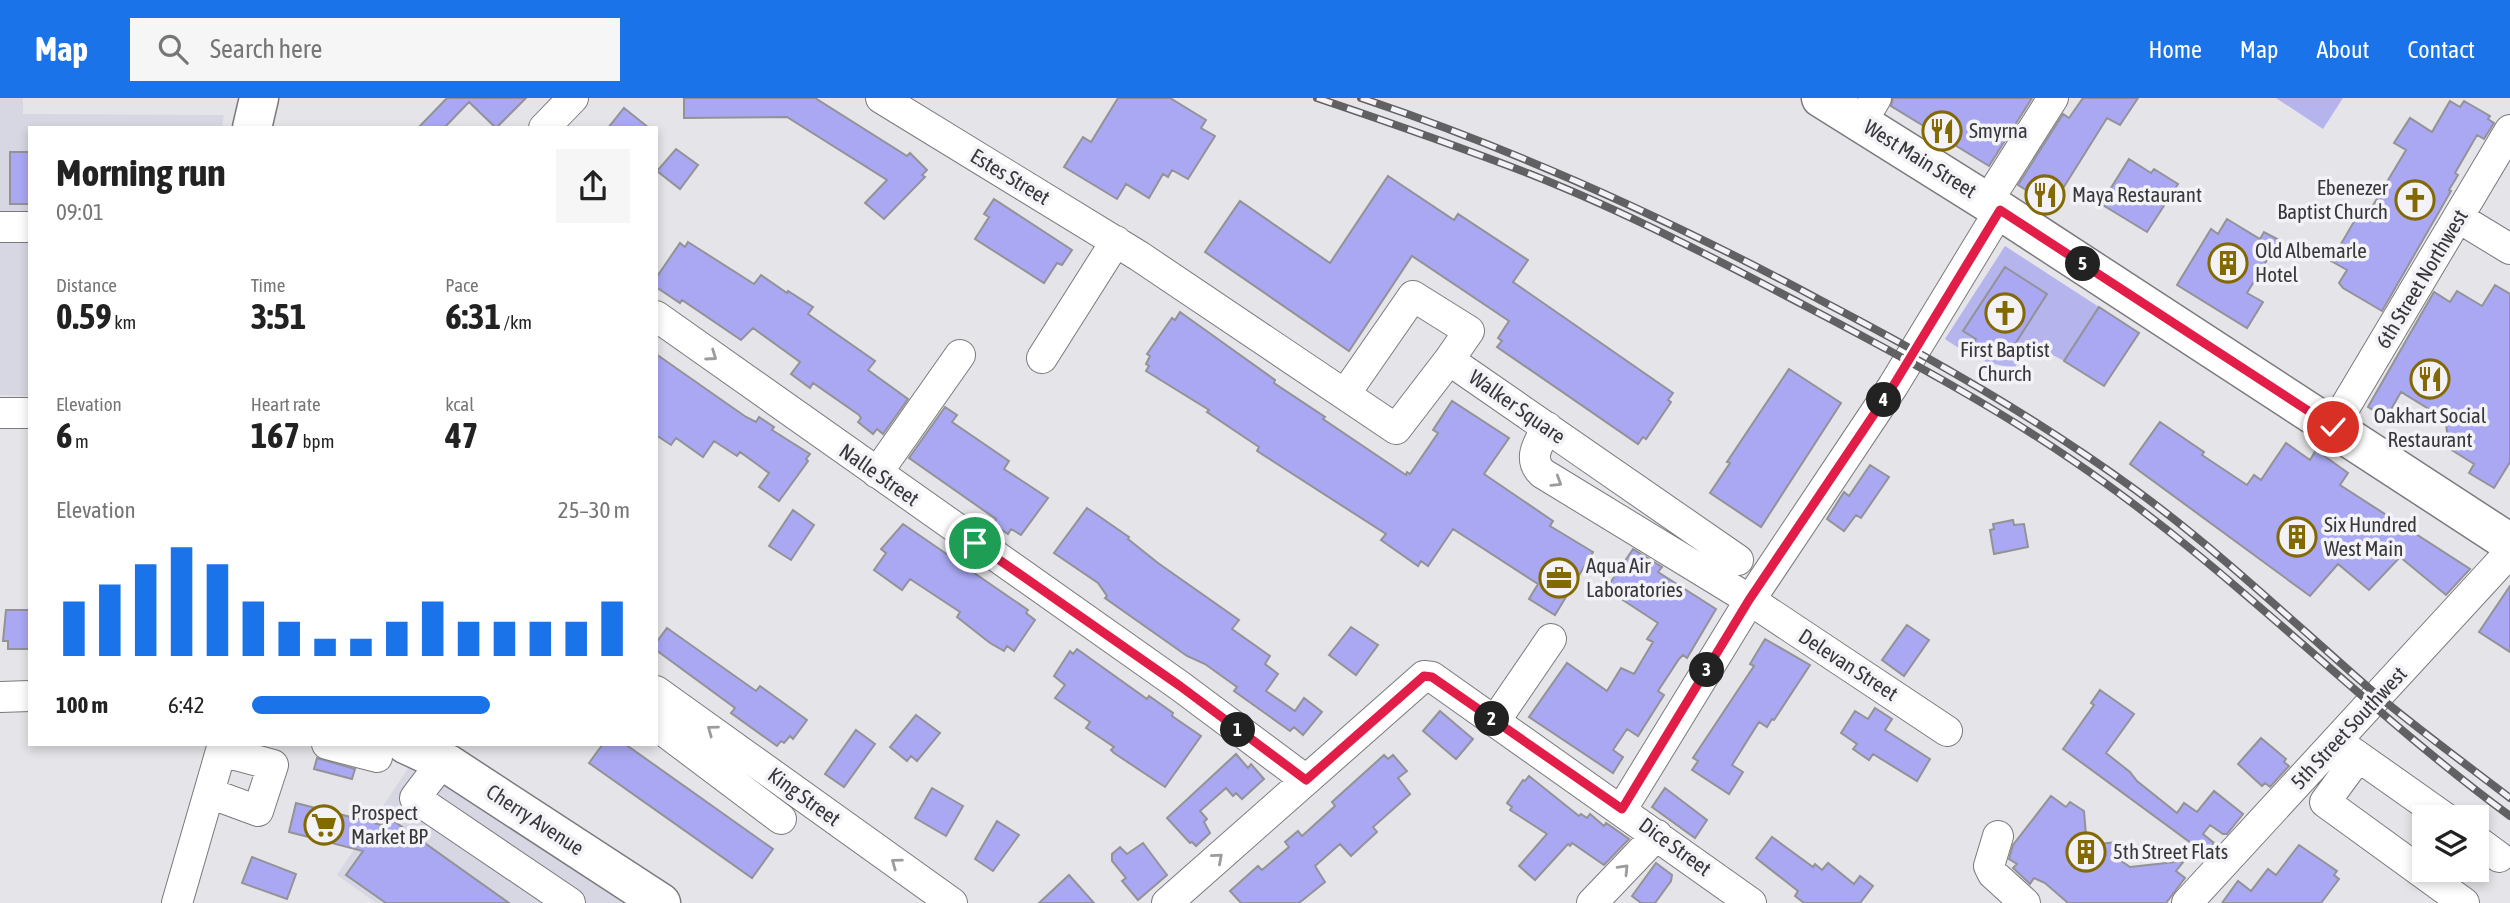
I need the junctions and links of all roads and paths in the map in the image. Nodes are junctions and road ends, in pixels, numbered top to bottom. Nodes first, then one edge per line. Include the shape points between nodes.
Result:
1 (259, 98) edge
2 (573, 98) edge
3 (881, 98) edge
4 (1821, 98) edge
5 (2053, 98) edge
6 (1868, 110) edge
7 (252, 126) edge
8 (546, 126) edge
9 (2510, 130) edge
10 (1994, 206) junction
11 (2459, 218) junction
12 (28, 227) edge
13 (0, 228) edge
14 (1127, 248) junction
15 (2510, 249) edge
16 (658, 317) edge
17 (960, 355) dead end
18 (1042, 358) dead end
19 (1449, 360) junction
20 (1345, 394) junction
21 (0, 413) edge
22 (28, 413) edge
23 (2333, 427) junction
24 (1547, 428) junction
25 (877, 474) junction
26 (2510, 543) edge
27 (2510, 552) edge
28 (1738, 560) dead end
29 (1749, 600) junction
30 (1551, 639) dead end
31 (28, 696) edge
32 (0, 697) edge
33 (659, 707) edge
34 (1495, 721) junction
35 (1947, 731) dead end
36 (345, 746) edge
37 (222, 748) edge
38 (2347, 749) junction
39 (391, 751) edge
40 (443, 761) junction
41 (745, 772) junction
42 (1306, 780) junction
43 (209, 793) junction
44 (2427, 805) edge
45 (1622, 809) junction
46 (781, 819) dead end
47 (1657, 835) junction
48 (1998, 836) dead end
49 (639, 897) edge
50 (560, 900) edge
51 (2193, 901) edge
52 (177, 903) edge
53 (952, 903) edge
54 (1167, 903) edge
55 (1592, 903) edge
56 (1751, 903) edge
57 (2025, 903) edge
58 (2463, 903) edge

1 - 7 main road
2 - 8 street
3 - 14 street, Estes Street
4 - 6 main road, West Main Street
5 - 10 street
6 - 10 main road, West Main Street
9 - 11 street, 6th Street Northwest
10 - 23 main road, West Main Street
10 - 29 street via 1893,386
11 - 15 street
11 - 23 street, 6th Street Northwest
12 - 13 street
14 - 18 street
14 - 20 street, Walker Square
16 -> 25 street, Nalle Street
17 - 25 street
19 - 20 street, Walker Square via 1396,429
19 - 20 street via 1469,331 1413,296
19 - 24 street, Walker Square
21 - 22 street
23 - 26 main road, West Main Street
24 - 28 street, Walker Square
24 -> 29 street, Delevan Street via 1534,456 1542,473
25 - 42 street, Nalle Street
27 - 38 street, 5th Street Southwest
29 - 35 street, Delevan Street
29 - 45 street
30 - 34 street
31 - 32 street
33 - 41 street, King Street
34 - 42 street, Dice Street via 1424,676
34 - 45 street, Dice Street
36 - 39 street
37 - 43 street
37 - 43 street via 273,765 258,811
38 - 44 street
38 - 51 street, 5th Street Southwest
38 - 58 street via 2325,802
39 - 40 main road, Cherry Avenue
40 - 49 main road, Cherry Avenue
40 - 50 street via 415,798
41 - 46 street
53 -> 41 street, King Street
54 -> 42 street
43 - 52 street
45 - 47 street, Dice Street
55 -> 47 street
47 - 56 street, Dice Street
48 - 57 street via 1989,866

